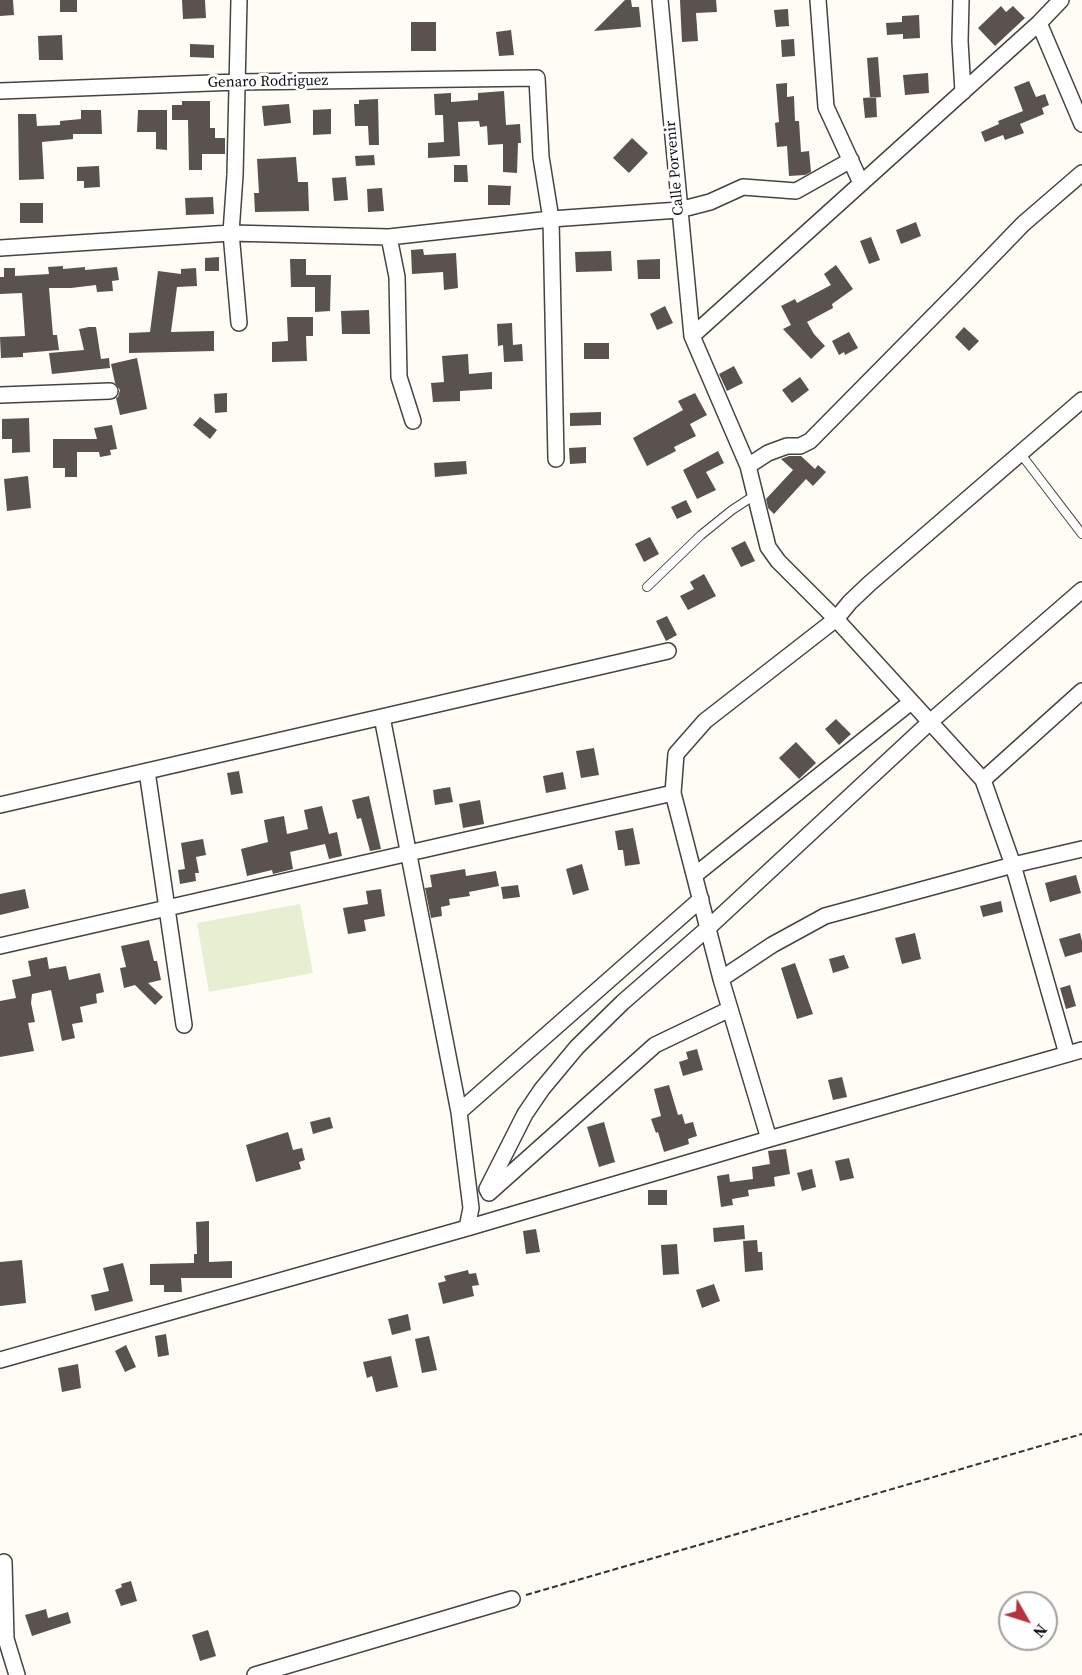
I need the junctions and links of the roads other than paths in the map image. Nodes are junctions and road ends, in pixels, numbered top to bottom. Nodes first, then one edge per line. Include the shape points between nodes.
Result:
1 (239, 0) edge
2 (660, 0) edge
3 (818, 0) edge
4 (961, 0) edge
5 (1061, 0) edge
6 (1040, 22) junction
7 (237, 81) junction
8 (0, 91) edge
9 (963, 92) junction
10 (1082, 124) edge
11 (850, 160) junction
12 (1082, 173) edge
13 (861, 183) junction
14 (679, 210) junction
15 (551, 219) junction
16 (231, 233) junction
17 (389, 237) junction
18 (0, 248) edge
19 (239, 323) dead end
20 (692, 336) junction
21 (110, 391) dead end
22 (0, 395) edge
23 (1082, 400) edge
24 (413, 421) dead end
25 (1020, 453) junction
26 (556, 459) dead end
27 (748, 466) junction
28 (755, 495) junction
29 (1082, 534) edge
30 (647, 587) dead end
31 (1082, 590) edge
32 (836, 619) junction
33 (668, 651) dead end
34 (1082, 691) edge
35 (911, 702) junction
36 (382, 717) junction
37 (930, 722) junction
38 (147, 771) junction
39 (983, 780) junction
40 (673, 794) junction
41 (0, 805) edge
42 (1082, 849) edge
43 (409, 853) junction
44 (1013, 865) junction
45 (695, 875) junction
46 (701, 899) junction
47 (167, 908) junction
48 (708, 928) junction
49 (0, 946) edge
50 (721, 979) junction
51 (730, 1009) junction
52 (184, 1025) dead end
53 (1075, 1052) edge
54 (459, 1112) junction
55 (769, 1139) junction
56 (489, 1193) junction
57 (471, 1208) junction
58 (468, 1228) junction
59 (0, 1360) edge
60 (0, 1564) edge
61 (512, 1599) road end
62 (16, 1675) edge
63 (255, 1675) edge

1 - 7 street
2 - 14 street, Calle Porvenir
3 - 11 street via 826,107
4 - 9 street
5 - 6 street
6 - 9 street
6 - 10 street
7 - 8 street, Genaro Rodriguez
7 - 15 street, Genaro Rodriguez via 537,78 541,158
7 - 16 street
9 - 13 street
11 - 13 street
11 - 14 street via 796,191 743,187
12 - 27 street via 1023,224 810,441 768,453
13 - 20 street
14 - 15 street
14 - 20 street, Calle Porvenir
15 - 17 street
15 - 26 street
16 - 17 street
16 - 18 street
16 - 19 street
17 - 24 street via 397,277 399,377
20 - 27 street, Calle Porvenir
21 - 22 street
23 - 25 street
25 - 29 lane
25 - 32 street via 849,602
27 - 28 street, Calle Porvenir
28 - 30 lane via 700,535
28 - 32 street, Calle Porvenir via 768,547
31 - 37 street
32 - 35 street, Calle Porvenir
32 - 40 street via 705,721 676,754
33 - 36 street
34 - 39 street
35 - 37 street, Calle Porvenir
35 - 45 street
36 - 38 street
36 - 43 street
37 - 39 street, Calle Porvenir
37 - 48 street
38 - 41 street
38 - 47 street
39 - 44 street
40 - 43 street
40 - 45 street
42 - 44 street
43 - 47 street
43 - 54 street
44 - 50 street via 825,916
44 - 53 street
45 - 46 street
46 - 48 street
46 - 54 street
47 - 49 street
47 - 52 street
48 - 50 street
48 - 56 street via 623,1002 577,1047 542,1089 525,1114
50 - 51 street
51 - 55 street
51 - 56 street via 656,1045
53 - 55 street
54 - 57 street
55 - 58 street
56 - 57 street
57 - 58 street
58 - 59 street
60 - 62 street via 4,1562 6,1639
61 - 63 street

